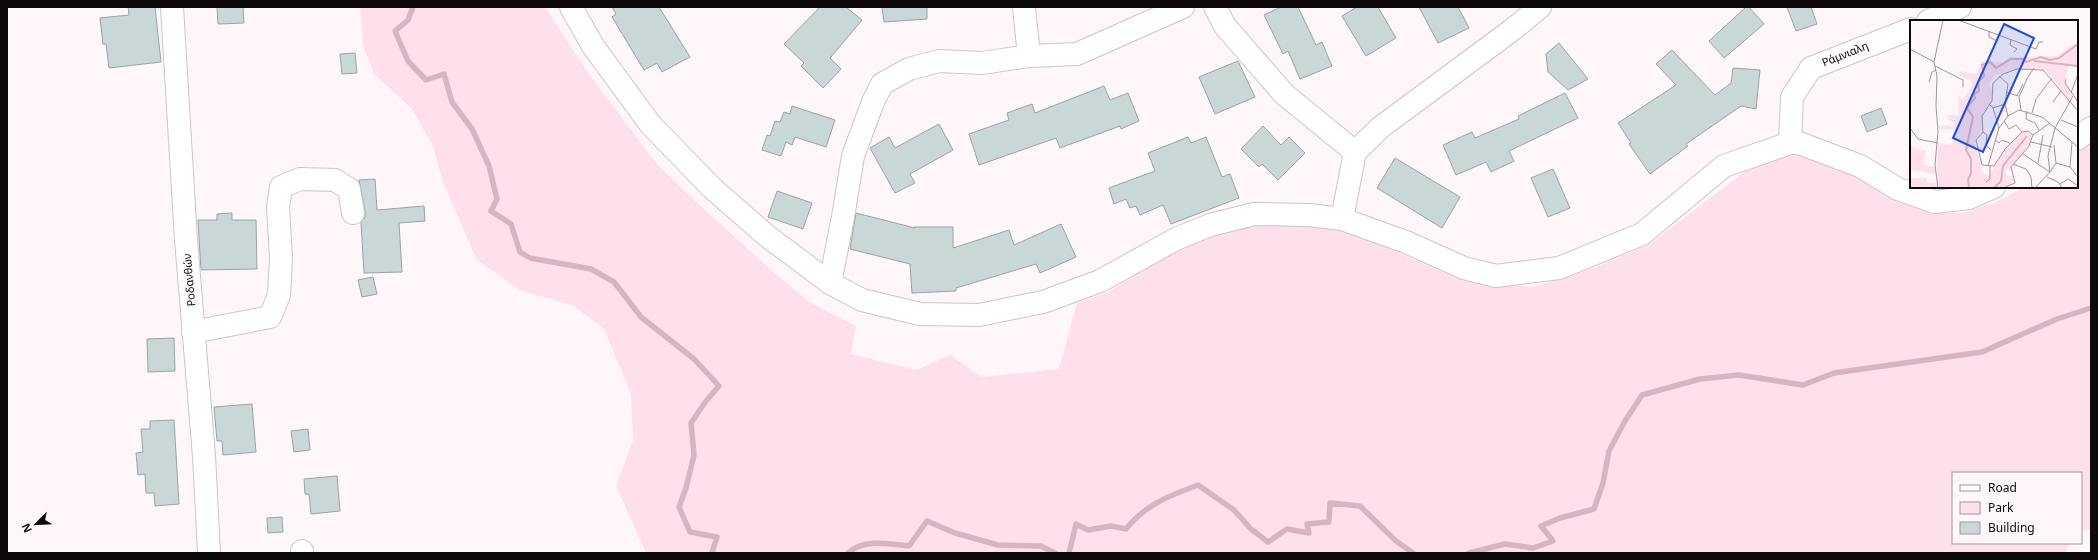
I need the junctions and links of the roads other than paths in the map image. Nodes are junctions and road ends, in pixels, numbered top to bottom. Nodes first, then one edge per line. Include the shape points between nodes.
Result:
1 (172, 7) edge
2 (571, 7) edge
3 (1024, 7) edge
4 (1183, 7) edge
5 (1215, 7) edge
6 (1540, 7) edge
7 (1960, 7) edge
8 (1930, 20) edge
9 (1910, 29) edge
10 (1029, 56) junction
11 (2091, 128) edge
12 (2078, 138) edge
13 (1790, 143) junction
14 (1355, 152) junction
15 (1992, 188) edge
16 (353, 213) dead end
17 (1342, 219) junction
18 (830, 283) junction
19 (194, 332) junction
20 (209, 553) edge

1 - 19 street, Ροδανθών via 186,248
2 - 18 street via 593,46 650,124 712,188 767,236
3 - 10 street
4 - 10 street via 1077,54
5 - 14 street via 1225,26 1284,94
6 - 14 street via 1381,127
7 - 8 street
9 - 13 street, Ράμνιαλη via 1811,68 1792,97
10 - 18 street via 982,63 939,61 909,69 882,84 853,156
11 - 12 street
13 - 15 street via 1799,143 1860,166 1898,189 1935,202 1969,198
13 - 17 street via 1724,166 1642,234 1559,268 1496,276 1464,268 1406,242
14 - 17 street
16 - 19 street via 349,189 335,180 300,179 281,187 278,207 281,258 279,295 270,317
17 - 18 street via 1309,215 1254,214 1210,225 1176,240 1100,281 1043,302 979,315 920,314 862,300
19 - 20 street, Ροδανθών

